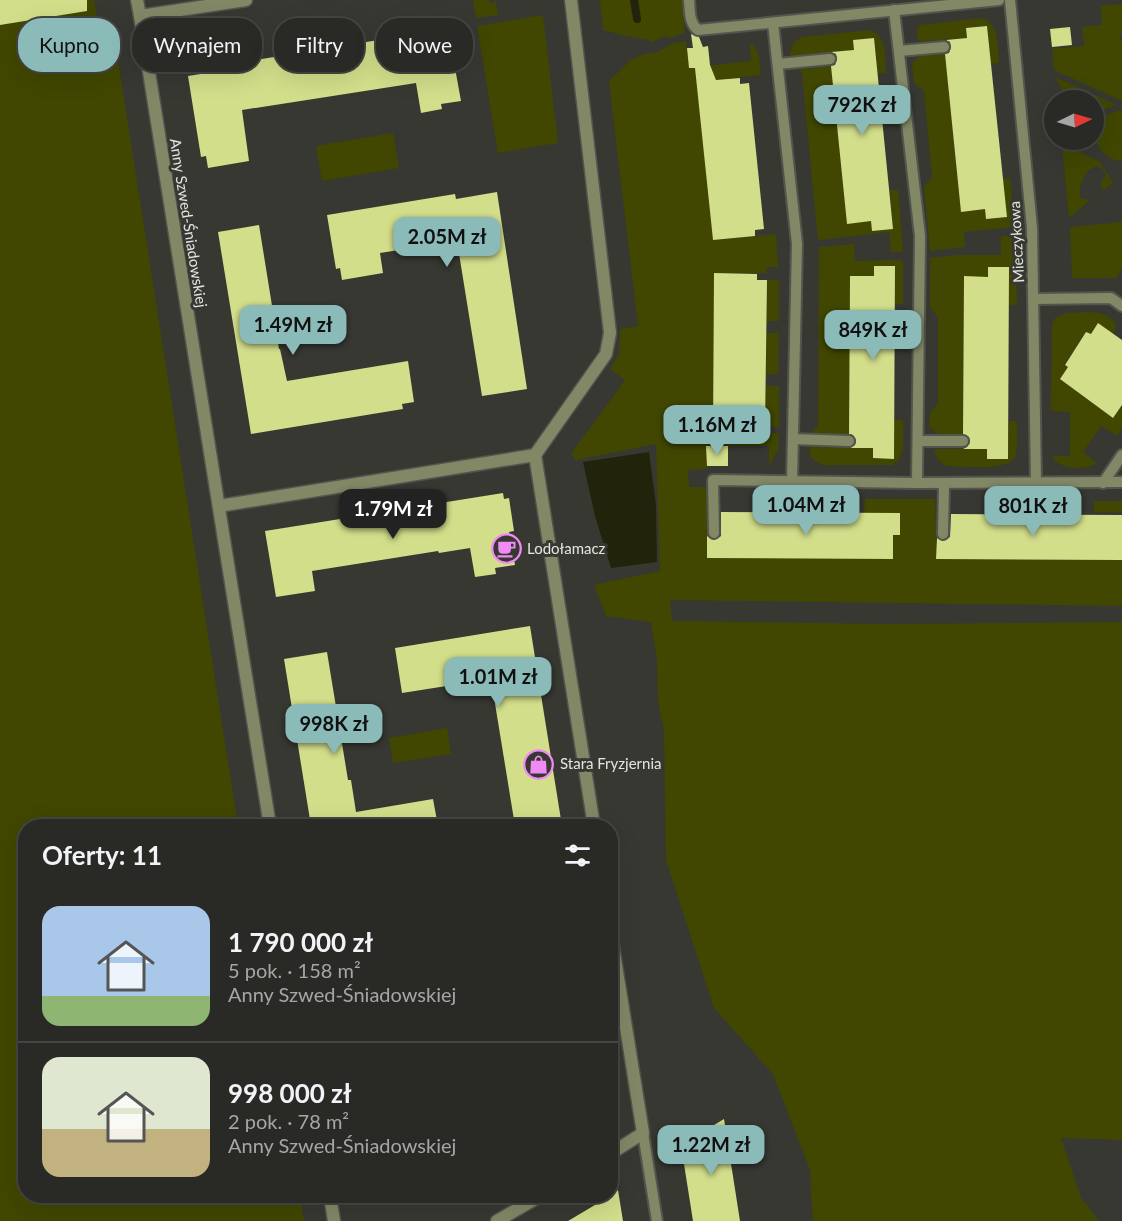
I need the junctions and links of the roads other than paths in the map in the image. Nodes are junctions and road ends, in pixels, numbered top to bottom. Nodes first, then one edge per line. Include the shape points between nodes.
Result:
1 (137, 0) edge
2 (246, 0) edge
3 (571, 0) edge
4 (689, 0) edge
5 (999, 0) edge
6 (1010, 0) edge
7 (920, 4) edge
8 (894, 10) junction
9 (140, 16) junction
10 (773, 23) junction
11 (944, 47) dead end
12 (899, 51) junction
13 (830, 59) dead end
14 (778, 64) junction
15 (1035, 300) junction
16 (1122, 306) edge
17 (793, 439) junction
18 (849, 441) dead end
19 (918, 441) junction
20 (963, 441) dead end
21 (535, 455) junction
22 (1122, 455) edge
23 (792, 482) junction
24 (1036, 482) junction
25 (1122, 482) edge
26 (917, 483) junction
27 (944, 483) junction
28 (1103, 483) junction
29 (219, 506) junction
30 (714, 533) dead end
31 (943, 534) dead end
32 (269, 819) edge
33 (593, 819) edge
34 (618, 978) edge
35 (643, 1133) junction
36 (618, 1149) edge
37 (331, 1203) edge
38 (528, 1203) edge
39 (334, 1221) edge
40 (497, 1221) edge
41 (657, 1221) edge

1 - 9 street, Anny Szwed-Śniadowskiej
2 - 9 street
3 - 21 street via 610,344
4 - 10 lane via 691,19 698,30
5 - 7 lane
6 - 15 lane, Mieczykowa
7 - 8 lane
8 - 10 lane
8 - 12 lane
9 - 29 street, Anny Szwed-Śniadowskiej
10 - 14 lane
11 - 12 lane
12 - 19 lane via 920,236
13 - 14 lane
14 - 17 lane via 798,244
15 - 16 lane via 1111,298
15 - 24 lane, Mieczykowa
17 - 18 lane
17 - 23 lane
19 - 20 lane
19 - 26 lane
21 - 29 street
21 - 33 street
22 - 28 lane
23 - 26 lane
23 - 30 lane via 714,480
24 - 27 lane
24 - 28 lane
25 - 28 lane
26 - 27 lane
27 - 31 lane
29 - 32 street, Anny Szwed-Śniadowskiej
34 - 35 street
35 - 36 street
35 - 41 lane
37 - 39 street
38 - 40 street

